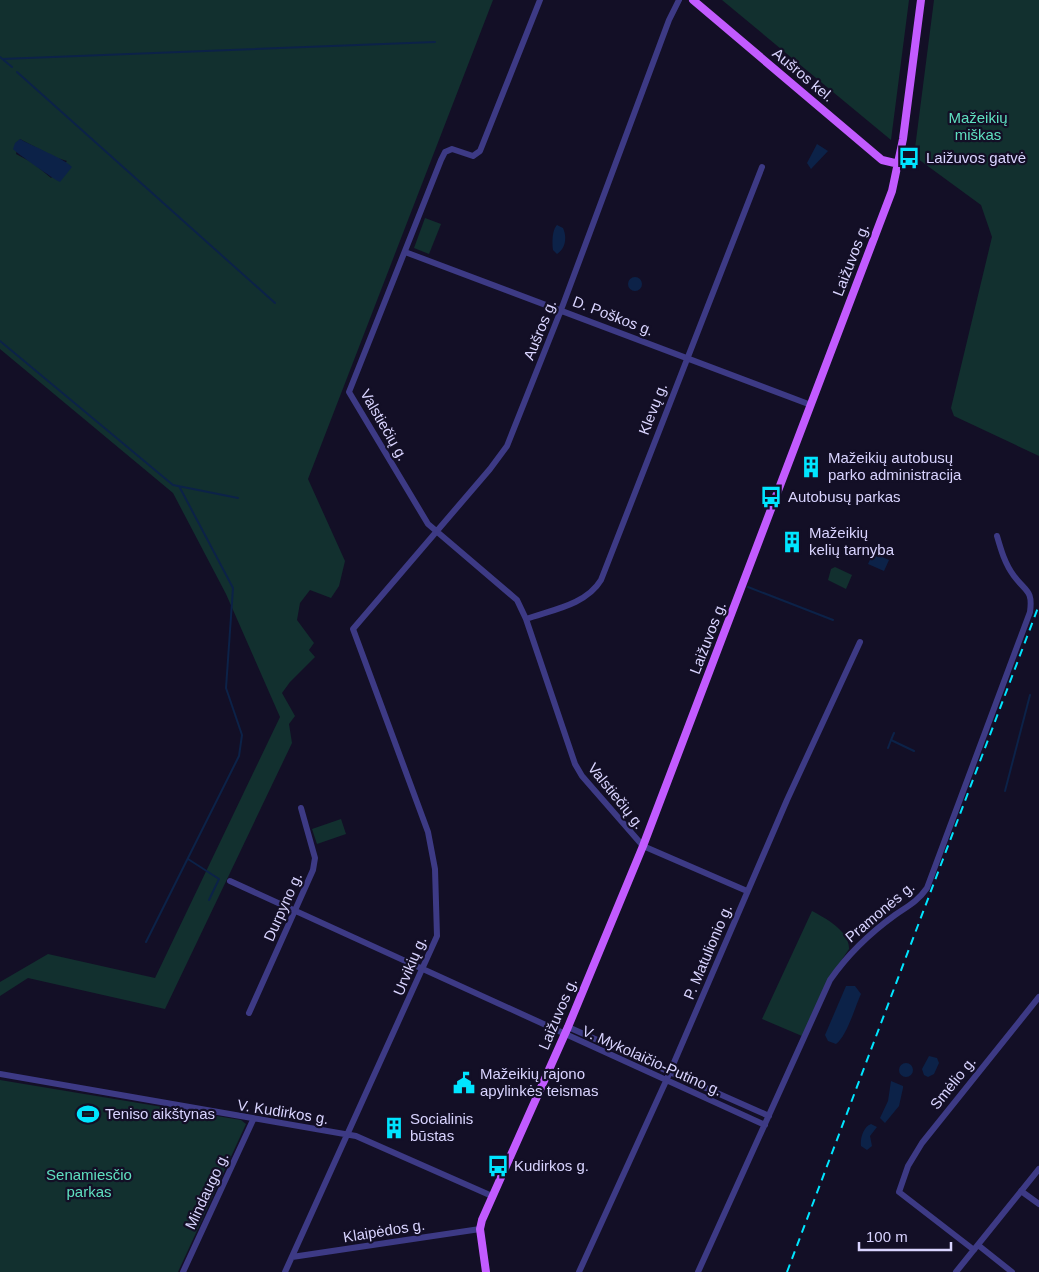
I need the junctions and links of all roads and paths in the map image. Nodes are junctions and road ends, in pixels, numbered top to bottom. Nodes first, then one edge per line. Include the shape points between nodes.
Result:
1 (540, 0) edge
2 (679, 0) edge
3 (693, 0) edge
4 (921, 0) edge
5 (899, 164) junction
6 (762, 167) dead end
7 (405, 252) junction
8 (562, 310) junction
9 (686, 358) junction
10 (811, 405) junction
11 (436, 533) junction
12 (997, 536) dead end
13 (526, 619) junction
14 (353, 628) joint
15 (860, 642) dead end
16 (301, 808) dead end
17 (643, 846) junction
18 (230, 881) dead end
19 (747, 891) junction
20 (296, 910) junction
21 (423, 970) junction
22 (1039, 997) edge
23 (249, 1013) dead end
24 (568, 1027) junction
25 (564, 1036) junction
26 (670, 1072) junction
27 (0, 1074) edge
28 (666, 1081) junction
29 (769, 1116) junction
30 (253, 1120) junction
31 (765, 1125) junction
32 (347, 1135) junction
33 (1039, 1169) edge
34 (1021, 1191) junction
35 (492, 1196) junction
36 (1039, 1204) edge
37 (480, 1229) junction
38 (976, 1247) junction
39 (292, 1257) junction
40 (183, 1272) edge
41 (286, 1272) edge
42 (486, 1272) edge
43 (579, 1272) edge
44 (698, 1272) edge
45 (956, 1272) edge
46 (1012, 1272) edge

1 - 7 street, Valstiečių g. via 480,151 473,156 452,149 445,152
2 - 8 street, Aušros g.
3 - 5 main road, Aušros kel. via 882,160
4 - 5 main road, Laižuvos g.
5 - 10 main road, Laižuvos g. via 892,192
6 - 9 street, Klevų g.
7 - 8 street, D. Poškos g.
7 - 11 street, Valstiečių g. via 349,392
8 - 9 street, D. Poškos g.
8 - 11 street, Aušros g. via 506,446
9 - 10 street, D. Poškos g.
9 - 13 street, Klevų g. via 598,586 584,598
10 - 17 main road, Laižuvos g.
11 - 13 street, Valstiečių g. via 517,600
11 - 14 street, Aušros g.
12 - 29 street, Pramonės g. via 1003,557 1032,598 1030,612 927,888 919,900 853,950 830,980
13 - 17 street, Valstiečių g. via 575,764
14 - 21 street, Urvikių g. via 433,850 437,936
15 - 19 street, P. Matulionio g.
16 - 20 street, Durpyno g. via 315,858
17 - 19 street
17 - 24 main road, Laižuvos g.
18 - 20 street, V. Mykolaičio-Putino g.
19 - 26 street, P. Matulionio g.
20 - 21 street, V. Mykolaičio-Putino g.
20 - 23 street, Durpyno g.
21 - 25 street, V. Mykolaičio-Putino g.
21 - 32 street, Urvikių g.
22 - 38 street, Smėlio g. via 922,1143 908,1166 899,1192
24 - 25 main road, Laižuvos g.
24 - 26 street, V. Mykolaičio-Putino g.
25 - 28 street, V. Mykolaičio-Putino g.
25 - 35 main road, Laižuvos g.
26 - 28 street, P. Matulionio g.
26 - 29 street, V. Mykolaičio-Putino g.
27 - 30 street, V. Kudirkos g.
28 - 31 street, V. Mykolaičio-Putino g.
28 - 43 street, P. Matulionio g.
29 - 31 street, Pramonės g.
30 - 32 street, V. Kudirkos g.
30 - 40 street, Mindaugo g.
31 - 44 street, Pramonės g.
32 - 35 street, V. Kudirkos g. via 356,1136
32 - 39 street, Urvikių g.
33 - 34 street
34 - 36 street
34 - 38 street
35 - 37 main road, Laižuvos g.
37 - 39 street, Klaipėdos g.
37 - 42 main road, Laižuvos g.
38 - 45 street
38 - 46 street
39 - 41 street, Urvikių g.

